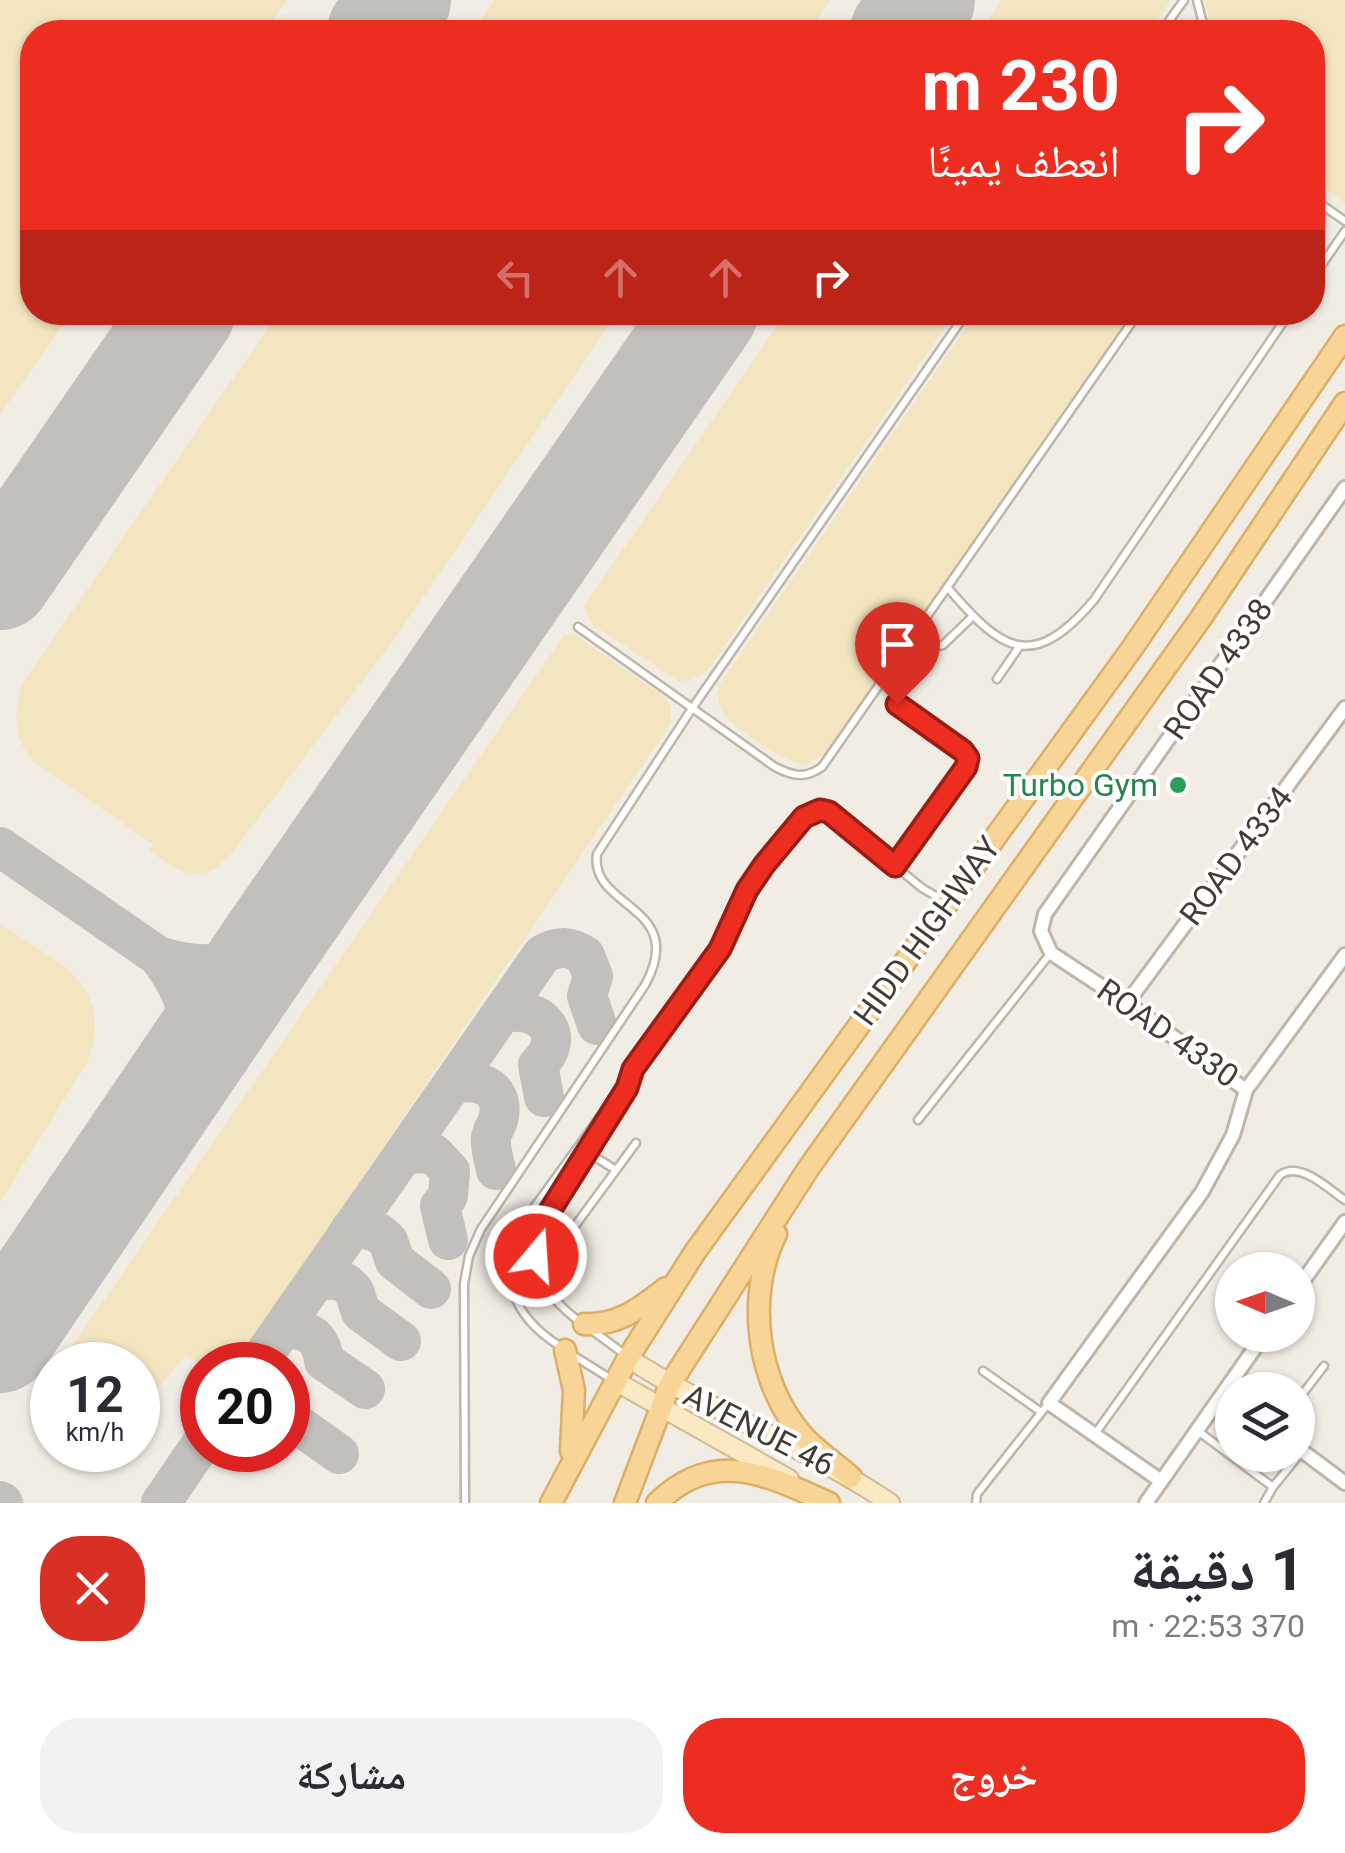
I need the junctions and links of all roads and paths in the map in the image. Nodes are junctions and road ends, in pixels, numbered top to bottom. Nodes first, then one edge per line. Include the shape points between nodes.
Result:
1 (1345, 232) edge
2 (1325, 260) edge
3 (958, 325) edge
4 (1130, 325) edge
5 (1281, 325) edge
6 (1345, 336) edge
7 (1345, 402) edge
8 (1345, 488) edge
9 (948, 588) junction
10 (972, 616) junction
11 (578, 628) dead end
12 (1019, 647) junction
13 (904, 652) junction
14 (997, 678) dead end
15 (897, 704) dead end
16 (694, 707) junction
17 (1345, 708) edge
18 (895, 866) junction
19 (947, 902) junction
20 (1051, 953) junction
21 (1345, 955) edge
22 (1127, 1003) junction
23 (633, 1069) junction
24 (1246, 1090) junction
25 (918, 1120) dead end
26 (636, 1143) dead end
27 (587, 1152) junction
28 (569, 1158) junction
29 (579, 1165) junction
30 (808, 1168) junction
31 (616, 1170) junction
32 (548, 1188) junction
33 (560, 1196) junction
34 (1345, 1200) edge
35 (1345, 1222) edge
36 (569, 1234) dead end
37 (1315, 1264) edge
38 (676, 1281) junction
39 (584, 1324) junction
40 (564, 1350) junction
41 (628, 1358) junction
42 (1324, 1366) dead end
43 (983, 1371) dead end
44 (1315, 1378) edge
45 (615, 1382) junction
46 (670, 1384) junction
47 (660, 1406) junction
48 (1045, 1408) junction
49 (1215, 1410) edge
50 (1197, 1430) junction
51 (1094, 1435) junction
52 (1315, 1460) edge
53 (570, 1462) junction
54 (1284, 1472) edge
55 (851, 1477) junction
56 (1343, 1479) edge
57 (1161, 1481) junction
58 (1273, 1487) junction
59 (465, 1503) edge
60 (551, 1503) edge
61 (625, 1503) edge
62 (658, 1503) edge
63 (831, 1503) edge
64 (890, 1503) edge
65 (976, 1503) edge
66 (1146, 1503) edge
67 (1264, 1503) edge

1 - 2 lane
3 - 16 lane
4 - 9 lane
5 - 12 lane via 1094,600 1065,632
6 - 19 main road, HIDD HIGHWAY via 1133,647
7 - 30 main road, HIDD HIGHWAY via 1201,618
8 - 20 street, ROAD 4338 via 1045,914 1042,931
9 - 10 lane
9 - 13 lane
10 - 12 lane
10 - 13 lane via 943,645
11 - 16 lane
12 - 14 lane
13 - 16 lane via 822,767 808,775 775,766
15 - 18 lane via 963,751 968,762
16 - 59 lane via 596,860 600,878 650,924 656,961 480,1229 469,1256
17 - 22 street, ROAD 4334
18 - 19 lane
18 - 23 lane via 829,812 810,812 756,876 720,949
19 - 38 main road, HIDD HIGHWAY
20 - 22 street, ROAD 4330
20 - 25 lane
21 - 24 street, ROAD 4330
22 - 24 street, ROAD 4330
23 - 27 lane
23 - 28 lane
24 - 48 street via 1216,1170
26 - 31 lane
27 - 29 lane
27 - 31 lane
28 - 29 lane
28 - 32 lane
29 - 33 lane
30 - 46 main road, HIDD HIGHWAY
30 - 55 main road via 769,1248 761,1350 778,1402 804,1437
31 - 36 lane
32 - 33 lane
32 - 40 lane via 517,1236 510,1282 530,1325
33 - 39 lane via 540,1229 538,1270 558,1305
34 - 51 lane via 1302,1172 1280,1175
35 - 37 street
38 - 39 main road via 627,1316
38 - 41 main road, HIDD HIGHWAY
39 - 41 lane
40 - 45 lane
40 - 53 main road via 574,1390
41 - 45 main road, HIDD HIGHWAY
41 - 46 main road, AVENUE 46
42 - 44 lane
43 - 48 lane
45 - 47 main road, AVENUE 46
45 - 53 main road, HIDD HIGHWAY
46 - 47 main road, HIDD HIGHWAY
46 - 55 main road, AVENUE 46
47 - 61 main road, HIDD HIGHWAY
47 - 63 main road, AVENUE 46
48 - 51 street
48 - 65 lane
49 - 50 street
50 - 57 street
50 - 58 lane
51 - 57 street
52 - 56 street
53 - 60 main road, HIDD HIGHWAY
54 - 58 lane
55 - 64 main road, AVENUE 46
57 - 66 street
58 - 67 lane
62 - 63 main road via 692,1478 729,1469 768,1476

